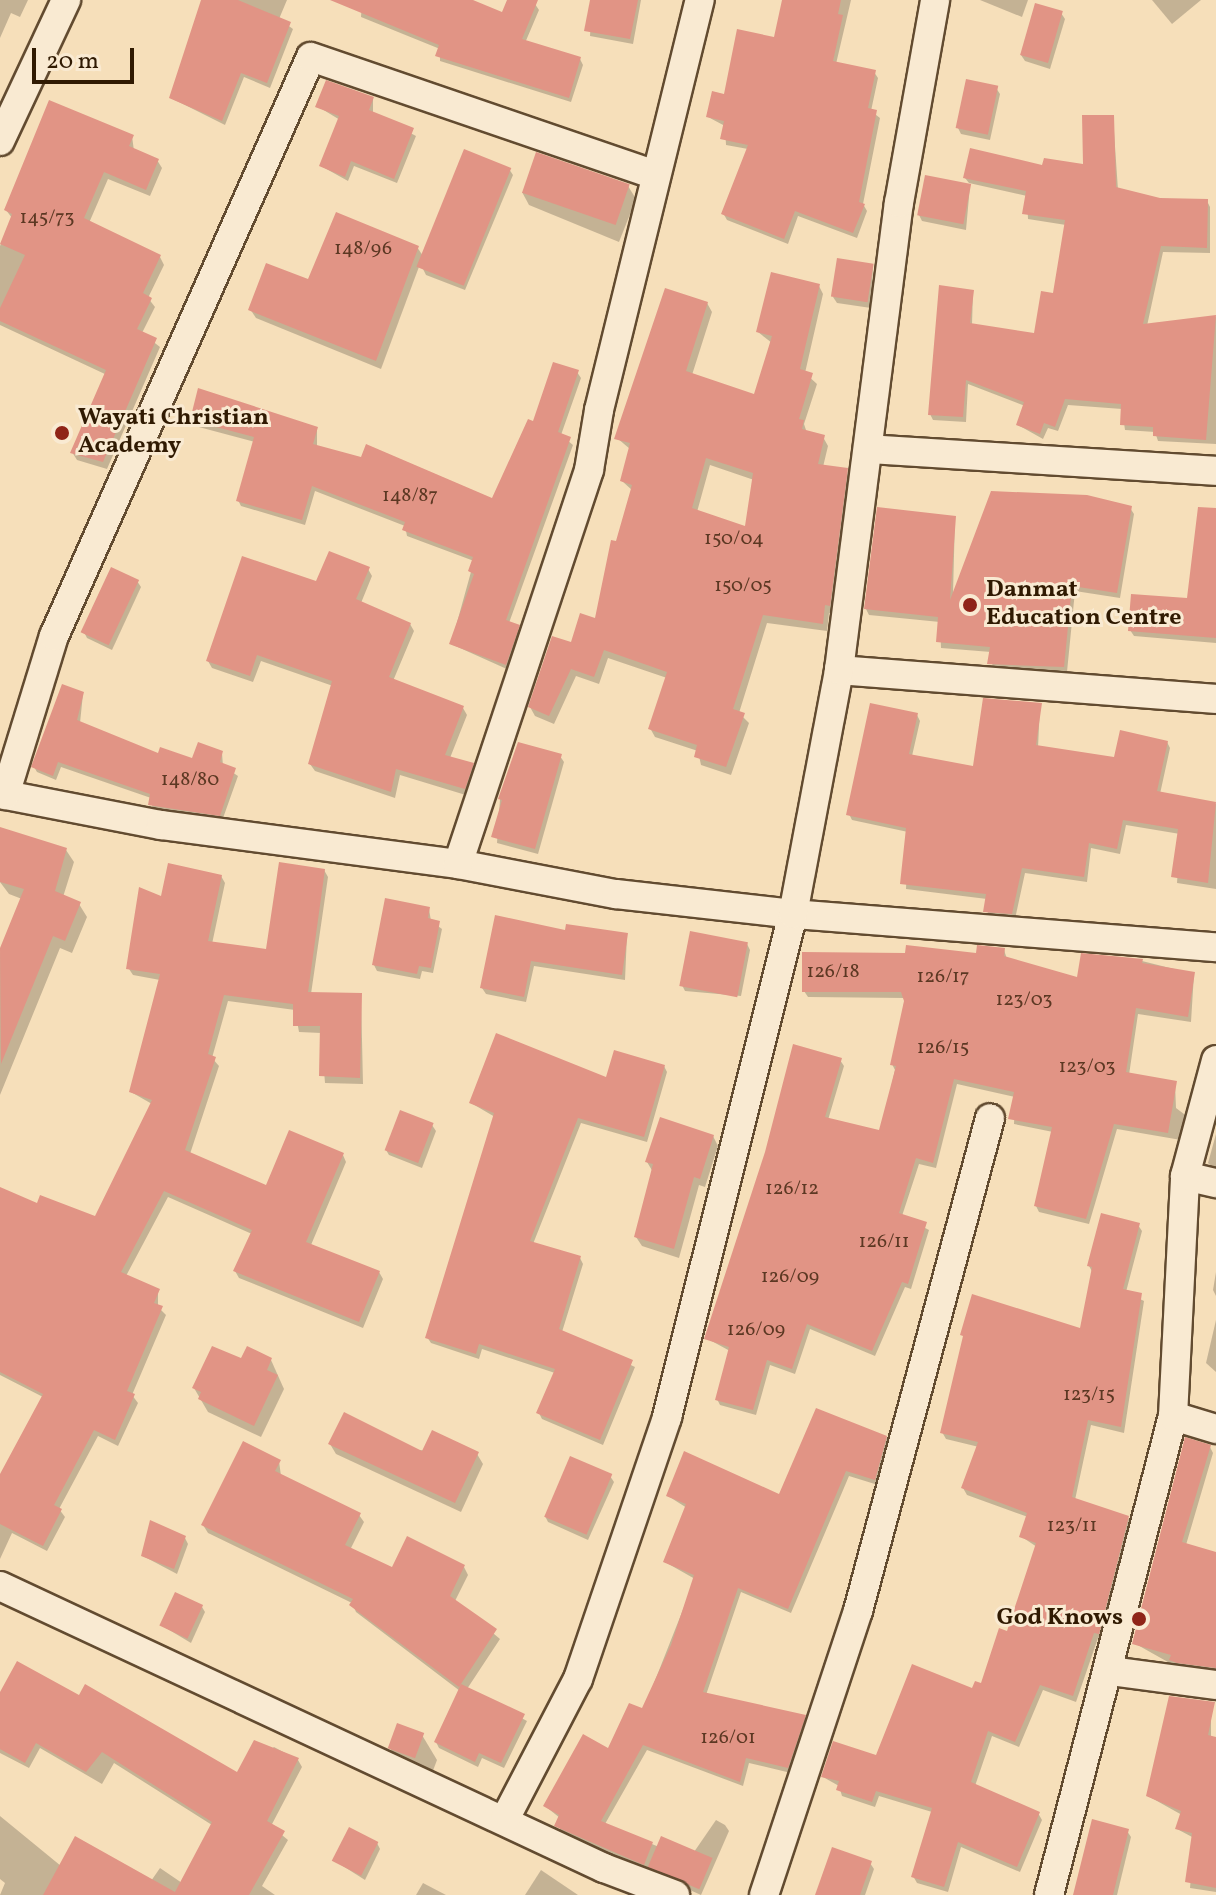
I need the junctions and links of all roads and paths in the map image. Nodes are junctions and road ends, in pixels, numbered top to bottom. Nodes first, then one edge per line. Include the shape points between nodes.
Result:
1 (66, 0) edge
2 (700, 0) edge
3 (935, 0) edge
4 (0, 141) edge
5 (655, 175) junction
6 (868, 449) junction
7 (1216, 471) edge
8 (839, 670) junction
9 (1216, 699) edge
10 (2, 794) edge
11 (458, 864) junction
12 (793, 914) junction
13 (1216, 947) edge
14 (1216, 1060) edge
15 (990, 1118) dead end
16 (1185, 1176) junction
17 (1216, 1183) edge
18 (1173, 1416) junction
19 (1216, 1429) edge
20 (0, 1586) edge
21 (1110, 1671) junction
22 (1216, 1685) edge
23 (505, 1819) junction
24 (675, 1895) edge
25 (764, 1895) edge
26 (1049, 1895) edge

1 - 4 street
2 - 5 street
3 - 6 street via 899,203
5 - 10 street via 311,57 54,636
5 - 11 street via 589,470
6 - 7 street
6 - 8 street
8 - 9 street
8 - 12 street
10 - 11 street via 161,825
11 - 12 street via 616,894
12 - 13 street
12 - 23 street via 667,1417 578,1679
14 - 16 street
15 - 25 street via 858,1611
16 - 17 street
16 - 18 street
18 - 19 street
18 - 21 street
20 - 23 street
21 - 22 street
21 - 26 street
23 - 24 street via 604,1868

